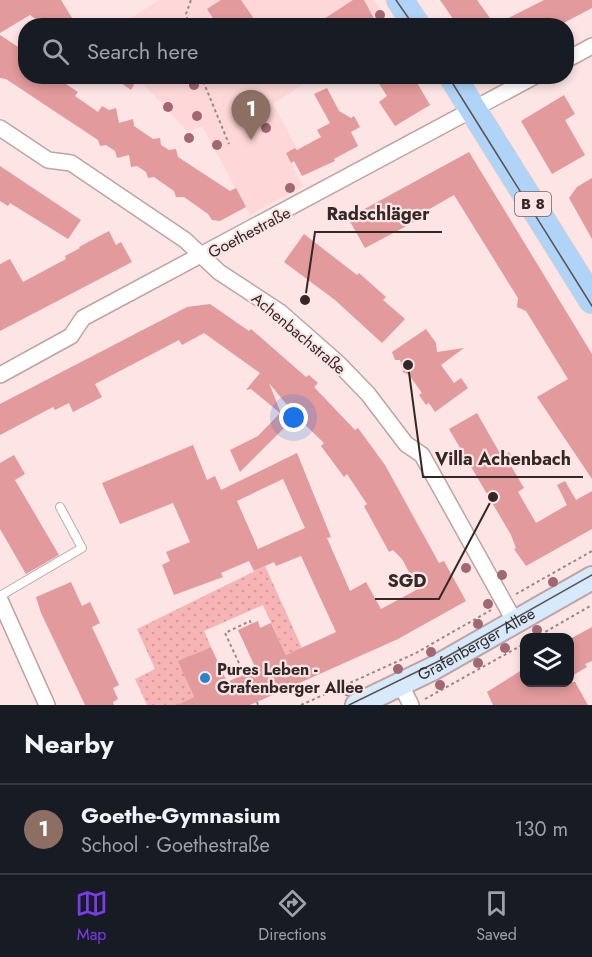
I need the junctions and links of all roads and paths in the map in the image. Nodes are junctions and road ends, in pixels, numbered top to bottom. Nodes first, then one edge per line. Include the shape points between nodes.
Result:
1 (191, 0) edge
2 (400, 0) edge
3 (187, 18) edge
4 (412, 18) edge
5 (592, 46) edge
6 (574, 56) edge
7 (204, 84) edge
8 (457, 84) edge
9 (521, 84) edge
10 (474, 109) junction
11 (0, 128) edge
12 (229, 144) dead end
13 (202, 257) junction
14 (592, 300) edge
15 (0, 375) edge
16 (60, 507) dead end
17 (592, 551) edge
18 (592, 578) edge
19 (0, 598) edge
20 (511, 599) dead end
21 (585, 603) dead end
22 (592, 605) edge
23 (496, 608) dead end
24 (588, 608) junction
25 (515, 622) junction
26 (251, 624) dead end
27 (545, 633) edge
28 (520, 646) edge
29 (244, 674) dead end
30 (410, 697) edge
31 (47, 705) edge
32 (301, 705) edge
33 (357, 705) edge

1 - 3 path
2 - 4 main road
5 - 6 street
7 - 12 path
8 - 10 main road, B 8
9 - 10 street, Goethestraße
10 - 13 street, Goethestraße
10 - 14 main road, B 8
11 - 13 street, Achenbachstraße via 48,160 71,163 184,240
13 - 15 street, Goethestraße via 83,318 71,336
13 - 25 street, Achenbachstraße via 280,312 316,343 368,394 406,444 422,455
16 - 19 lane via 82,548
17 - 20 path
18 - 25 main road, Grafenberger Allee
19 - 31 street
21 - 24 path
22 - 24 path, Grafenberger Allee
23 - 32 path, Grafenberger Allee via 416,653
24 - 27 path, Grafenberger Allee
25 - 30 main road, Grafenberger Allee
26 - 29 path via 250,621 225,633
28 - 30 path, Grafenberger Allee
30 - 33 main road, Grafenberger Allee

